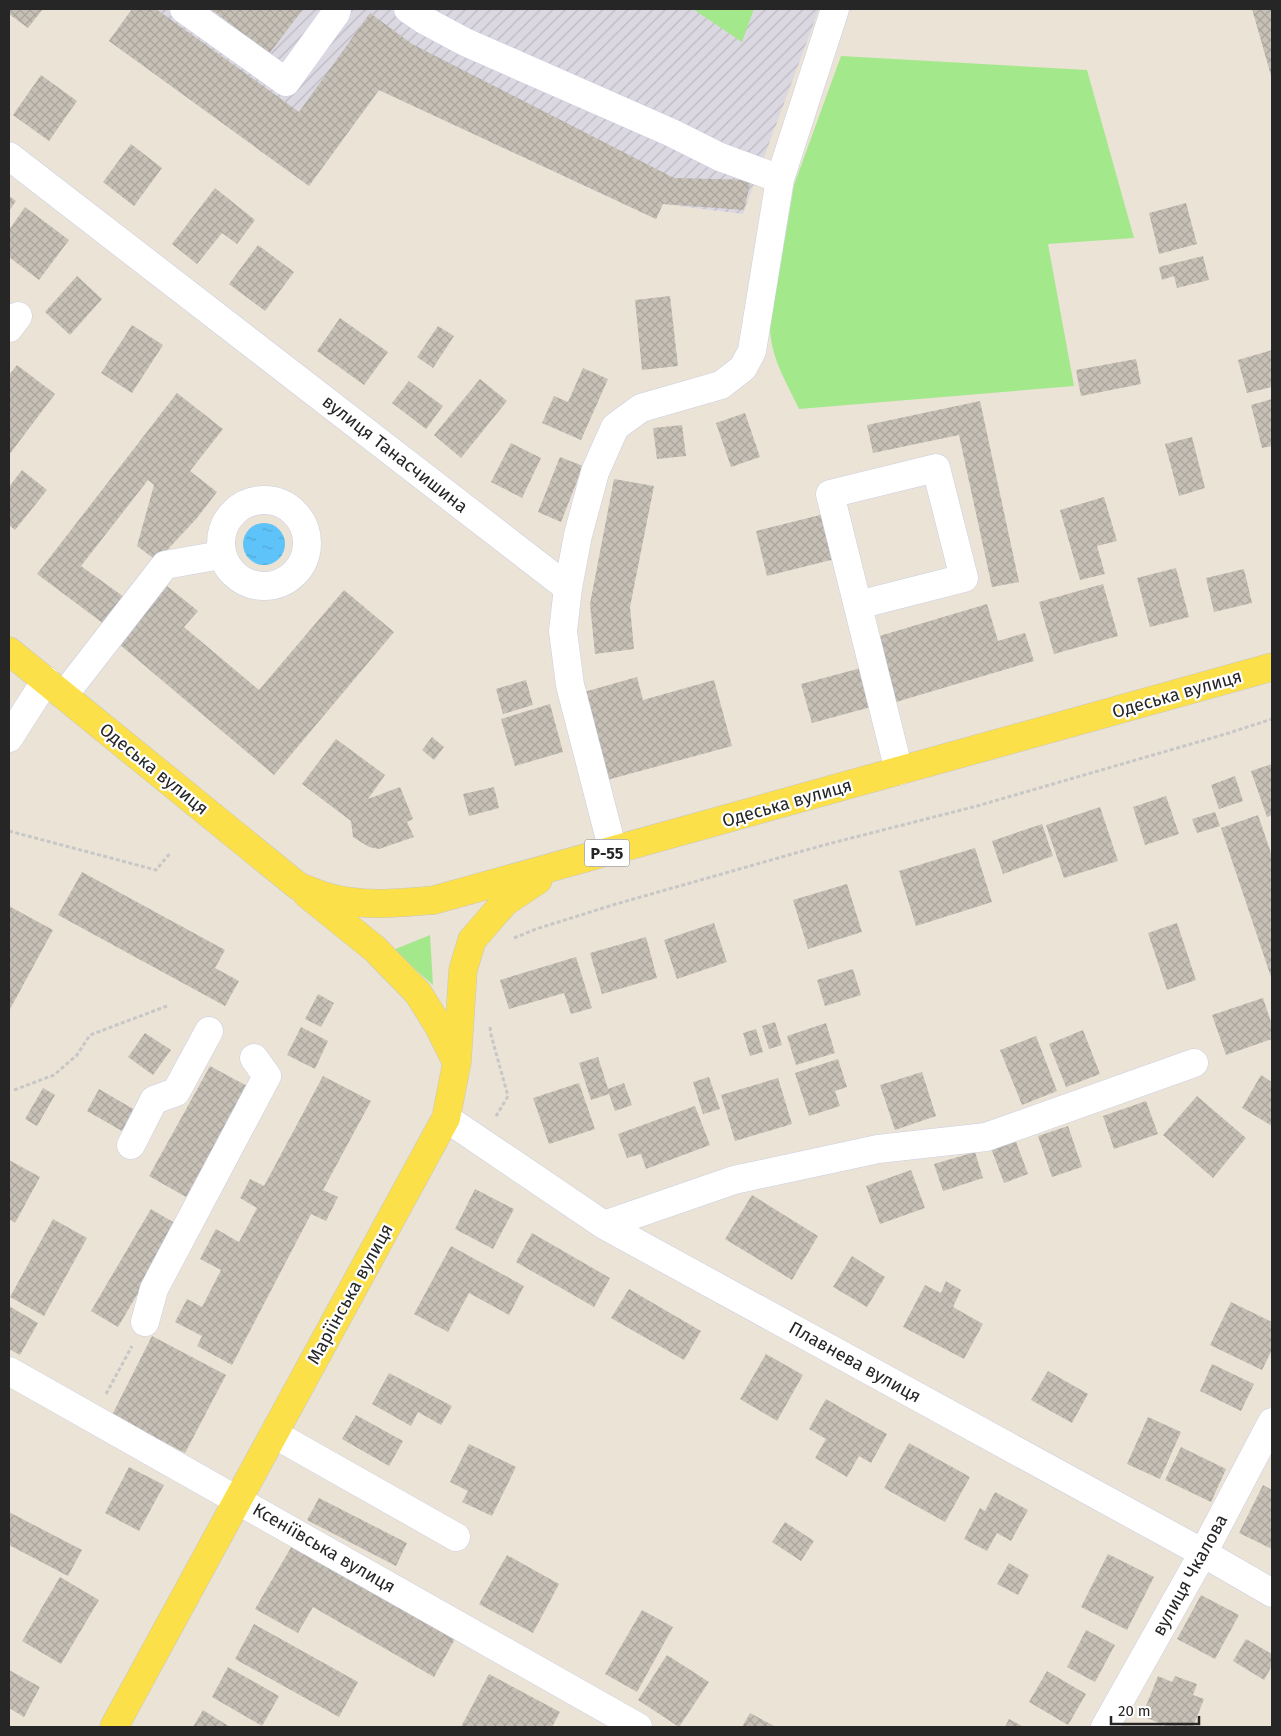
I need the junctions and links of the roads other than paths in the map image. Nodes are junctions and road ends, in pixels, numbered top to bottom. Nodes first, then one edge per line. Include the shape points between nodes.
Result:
1 (184, 9) edge
2 (337, 9) edge
3 (408, 9) edge
4 (835, 9) edge
5 (9, 156) edge
6 (780, 178) junction
7 (222, 554) dead end
8 (568, 588) junction
9 (858, 605) junction
10 (9, 651) edge
11 (1272, 667) edge
12 (55, 688) junction
13 (9, 738) edge
14 (899, 771) junction
15 (613, 851) junction
16 (558, 867) junction
17 (298, 886) junction
18 (209, 1031) dead end
19 (254, 1058) dead end
20 (457, 1062) junction
21 (1194, 1063) dead end
22 (446, 1118) junction
23 (131, 1145) dead end
24 (604, 1225) junction
25 (145, 1322) road end
26 (9, 1371) edge
27 (1272, 1422) edge
28 (274, 1434) junction
29 (238, 1500) junction
30 (456, 1537) dead end
31 (1202, 1553) junction
32 (1272, 1593) edge
33 (114, 1727) edge
34 (638, 1727) edge
35 (1105, 1727) edge

1 - 2 street via 286,82
3 - 6 street via 465,42 720,157
4 - 6 street
5 - 8 street, вулиця Танасчишина
6 - 8 street via 752,351 743,368 721,385 641,408 615,427 595,472
7 - 12 street via 165,565
8 - 15 street via 563,631 570,685
9 - 9 street via 830,494 936,468 964,578
9 - 14 street
10 - 12 main road, Одеська вулиця / Р-55
11 - 14 main road, Одеська вулиця / Р-55
12 - 13 street
12 - 17 main road, Одеська вулиця / Р-55
14 - 15 main road, Одеська вулиця / Р-55
15 - 16 main road, Одеська вулиця / Р-55
16 - 17 main road, Одеська вулиця / Р-55 via 434,900 408,902 328,898
16 - 20 main road, Маріїнська вулиця via 505,902 472,940 463,970
17 - 20 main road, Одеська вулиця via 375,949 418,992
18 - 23 street via 176,1092 154,1100
19 - 25 street via 267,1076 154,1289
20 - 22 main road, Маріїнська вулиця
21 - 24 street via 986,1136 878,1149 734,1180
22 - 24 street, Плавнева вулиця
22 - 28 main road, Маріїнська вулиця
24 - 31 street, Плавнева вулиця
26 - 29 street, Ксеніївська вулиця
27 - 31 street, вулиця Чкалова
28 - 29 main road, Маріїнська вулиця
28 - 30 street
29 - 33 main road, Маріїнська вулиця
29 - 34 street, Ксеніївська вулиця
31 - 32 street, Плавнева вулиця
31 - 35 street, вулиця Чкалова

